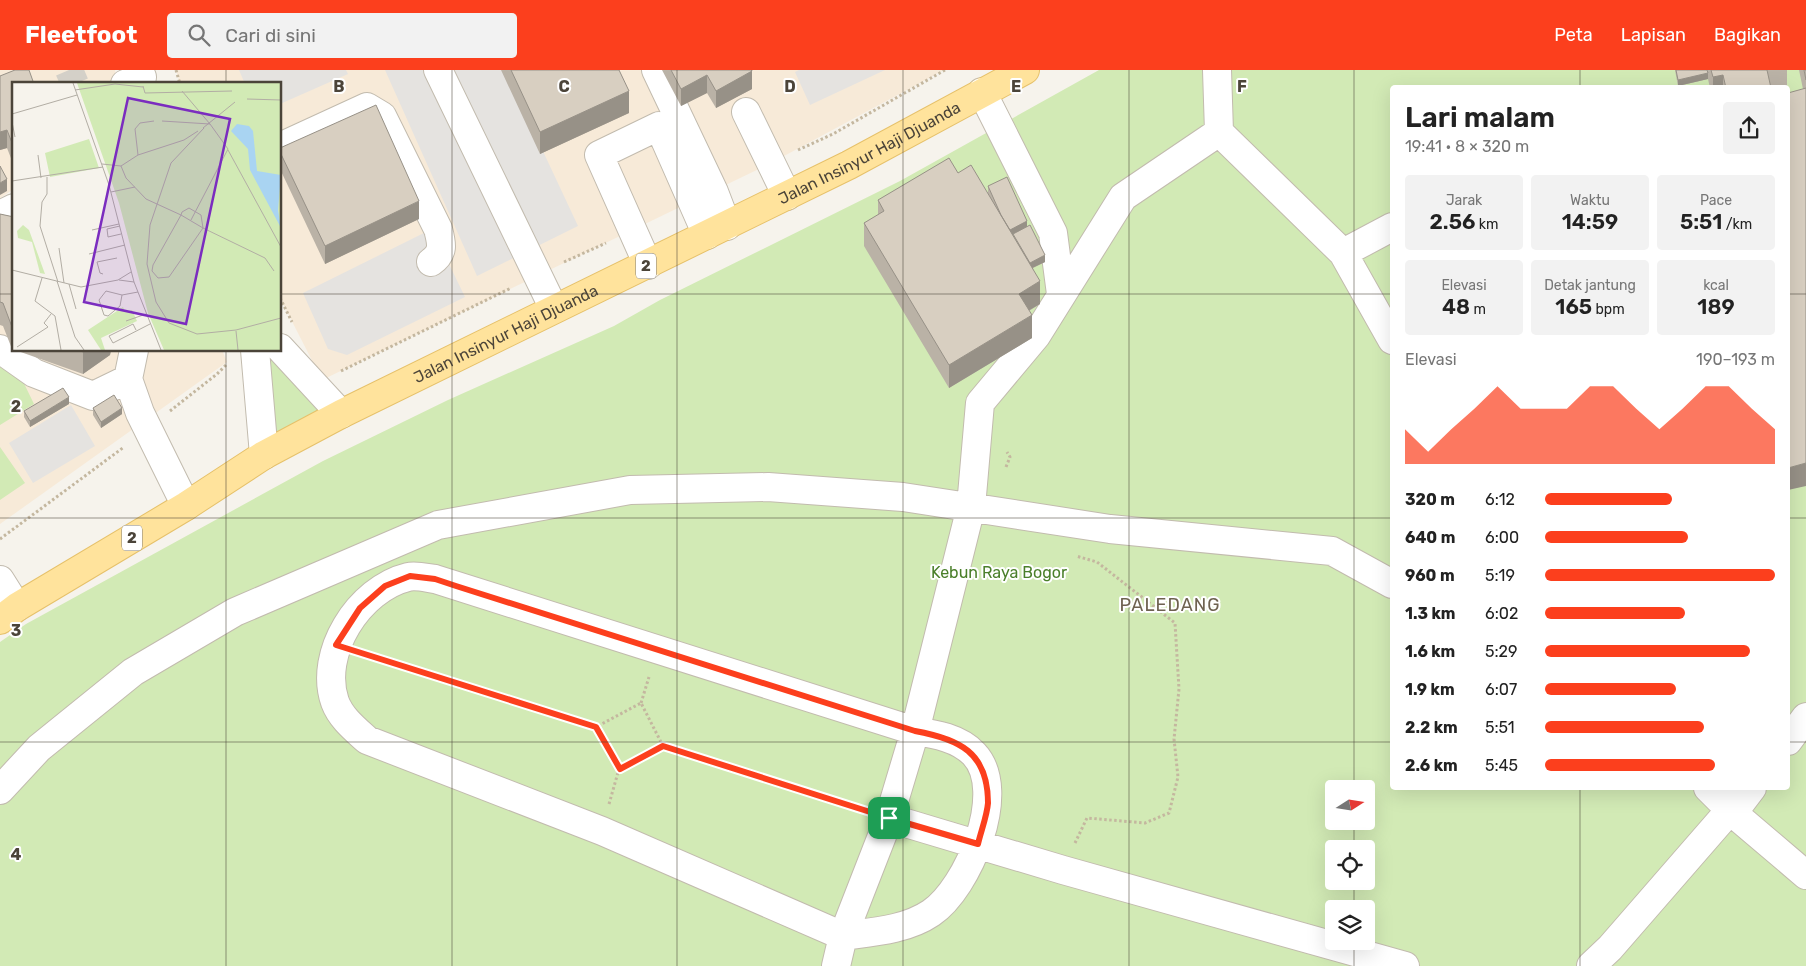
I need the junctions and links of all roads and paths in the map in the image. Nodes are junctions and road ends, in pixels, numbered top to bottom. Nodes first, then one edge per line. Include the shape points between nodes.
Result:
1 (438, 70) edge
2 (656, 70) edge
3 (1025, 70) edge
4 (1217, 70) edge
5 (982, 92) junction
6 (746, 112) dead end
7 (1219, 132) junction
8 (281, 147) edge
9 (787, 196) junction
10 (12, 209) edge
11 (0, 215) edge
12 (1390, 228) edge
13 (717, 231) junction
14 (1343, 253) junction
15 (430, 262) dead end
16 (648, 265) junction
17 (1061, 294) junction
18 (281, 300) edge
19 (554, 310) junction
20 (456, 315) dead end
21 (293, 323) dead end
22 (1390, 336) edge
23 (0, 349) edge
24 (281, 349) edge
25 (134, 351) edge
26 (255, 351) edge
27 (229, 361) dead end
28 (339, 372) dead end
29 (128, 378) junction
30 (341, 414) junction
31 (147, 429) junction
32 (264, 456) junction
33 (186, 506) junction
34 (971, 507) junction
35 (0, 539) edge
36 (1070, 554) dead end
37 (0, 580) edge
38 (1390, 583) edge
39 (8, 614) edge
40 (336, 645) junction
41 (1806, 716) edge
42 (596, 727) junction
43 (915, 731) junction
44 (1790, 738) edge
45 (663, 746) junction
46 (0, 790) edge
47 (1711, 790) edge
48 (1749, 790) edge
49 (1730, 804) edge
50 (889, 818) junction
51 (978, 844) junction
52 (1063, 870) junction
53 (1806, 875) edge
54 (844, 936) junction
55 (836, 966) edge
56 (1406, 966) edge
57 (1592, 966) edge

1 - 19 street
2 - 13 street via 714,192
3 - 5 main road, Jalan Insinyur Haji Djuanda / 2
4 - 7 street
5 - 9 main road, Jalan Insinyur Haji Djuanda / 2 via 881,149
5 - 17 street via 1052,233
6 - 9 street
7 - 14 street
7 - 17 street via 1124,197
8 - 15 street via 367,107 382,116 438,229 442,245 439,256
9 - 13 main road, Jalan Insinyur Haji Djuanda / 2
10 - 11 street
12 - 14 street
13 - 16 main road, Jalan Insinyur Haji Djuanda / 2
13 - 16 street via 659,126 599,155
14 - 22 street
16 - 19 main road, Jalan Insinyur Haji Djuanda / 2
17 - 34 street via 1032,342 980,404
18 - 21 path
19 - 30 main road, Jalan Insinyur Haji Djuanda / 2
20 - 28 path
23 - 29 street via 34,373 93,396
24 - 30 street
25 - 29 street
26 - 32 street
27 - 31 path
29 - 31 street
30 - 32 main road, Jalan Insinyur Haji Djuanda / 2
31 - 33 street
31 - 35 path
32 - 33 main road, Jalan Insinyur Haji Djuanda / 2
33 - 39 main road, Jalan Insinyur Haji Djuanda / 2
34 - 38 street via 1110,529 1332,551
34 - 43 street
34 - 46 street via 903,497 768,487 630,490 438,525 236,612 133,672 39,748
36 - 52 path via 1097,562 1175,623 1179,689 1174,739 1178,777 1169,813 1145,822 1087,818
37 - 39 street
40 - 42 path
40 - 43 street via 360,608 385,586 410,576 435,579
40 - 54 street via 330,670 336,703 348,723 367,740 602,831
41 - 44 street
42 - 45 path via 620,769
42 - 45 path via 641,703
43 - 50 street
43 - 51 street via 940,735 960,744 979,762 988,804
45 - 50 path
47 - 49 street
48 - 49 street
49 - 53 street
49 - 57 street
50 - 51 street
50 - 54 street
51 - 52 street
51 - 54 street via 950,895 931,913 896,928
52 - 56 street
54 - 55 street

